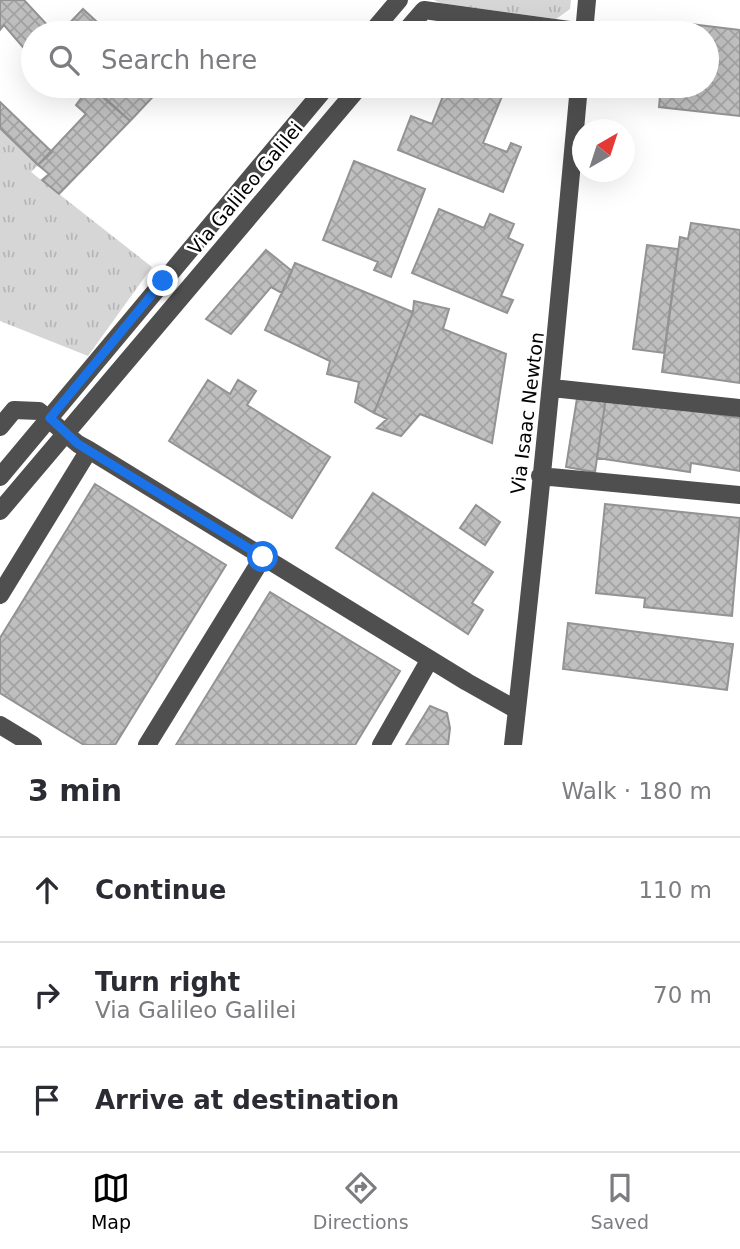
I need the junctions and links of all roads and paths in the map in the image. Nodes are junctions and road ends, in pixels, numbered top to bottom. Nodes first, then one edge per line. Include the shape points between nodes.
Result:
1 (399, 0) edge
2 (587, 0) edge
3 (419, 5) edge
4 (382, 21) edge
5 (410, 21) edge
6 (513, 21) edge
7 (585, 21) edge
8 (317, 98) edge
9 (349, 98) edge
10 (578, 98) edge
11 (552, 388) junction
12 (740, 408) edge
13 (50, 418) junction
14 (0, 427) edge
15 (66, 432) junction
16 (89, 450) junction
17 (540, 476) junction
18 (0, 477) edge
19 (740, 495) edge
20 (0, 511) edge
21 (263, 557) junction
22 (0, 595) edge
23 (430, 659) junction
24 (517, 710) junction
25 (0, 725) edge
26 (33, 745) edge
27 (147, 745) edge
28 (381, 745) edge
29 (513, 745) edge

1 - 4 street
2 - 7 street
3 - 5 street
3 - 6 street
8 - 13 street, Via Galileo Galilei
9 - 15 street, Via Galileo Galilei
10 - 11 street, Via Isaac Newton
11 - 12 street
11 - 17 street, Via Isaac Newton
13 - 14 street via 39,411 14,410
13 - 15 street
13 - 18 street, Via Galileo Galilei
15 - 16 street
15 - 20 street, Via Galileo Galilei
16 - 21 street
16 - 22 street
17 - 19 street
17 - 24 street, Via Isaac Newton
21 - 23 street
21 - 27 street
23 - 24 street
23 - 28 street
24 - 29 street, Via Isaac Newton
25 - 26 street

